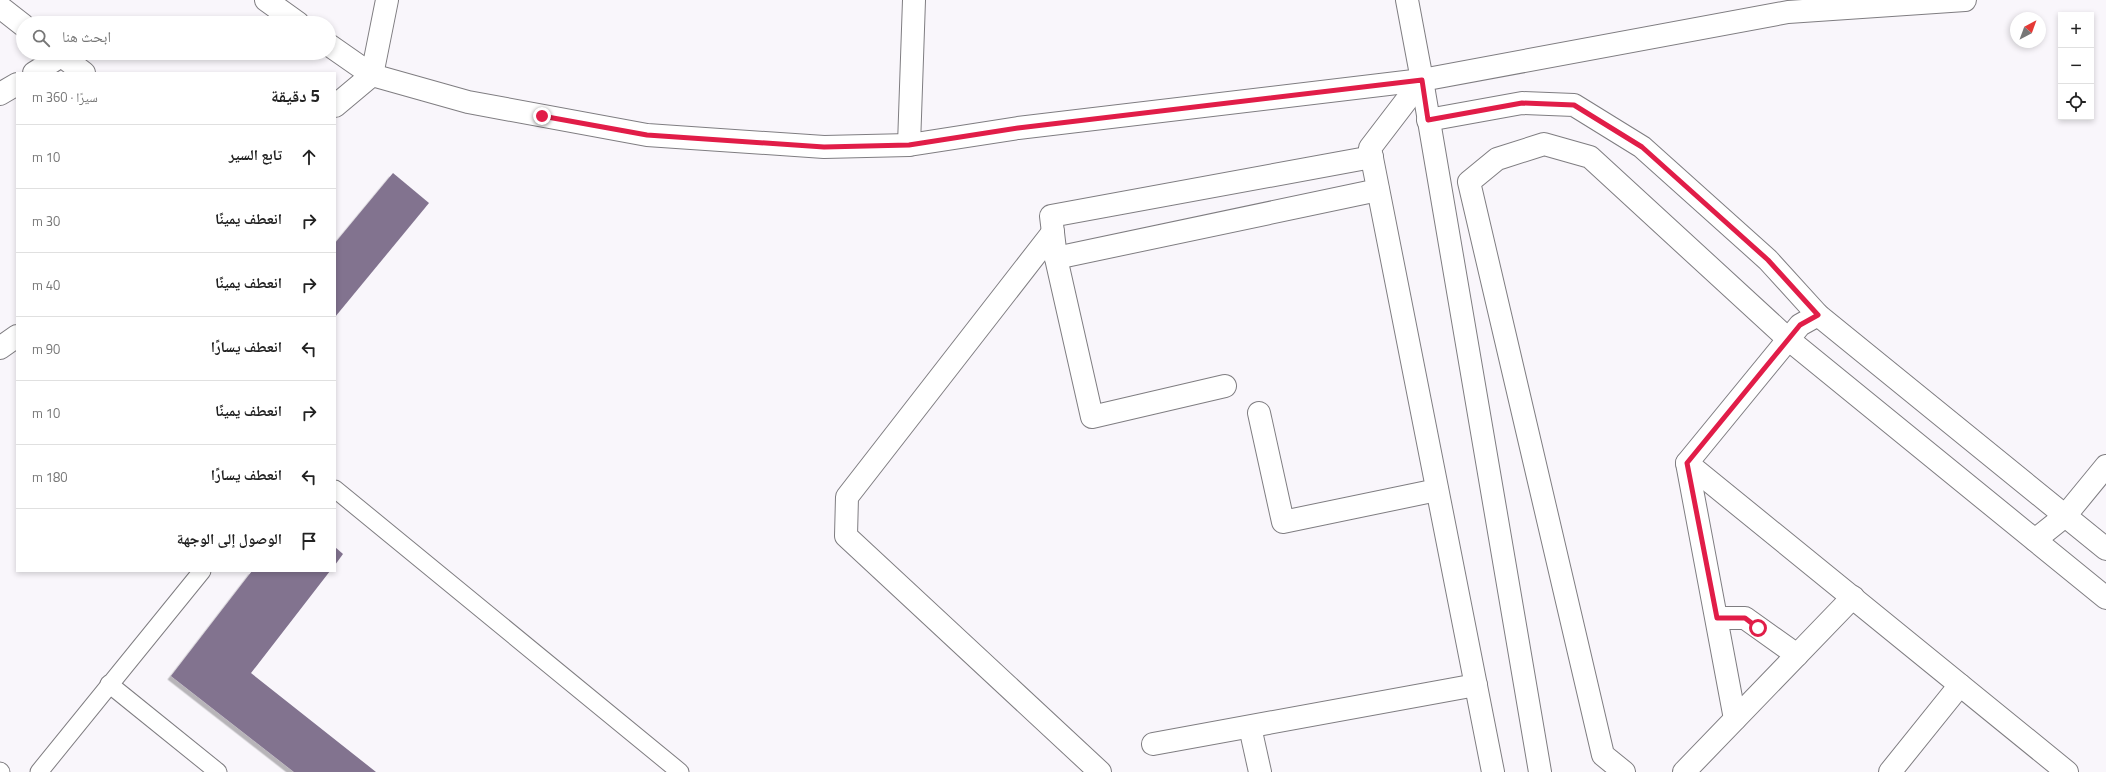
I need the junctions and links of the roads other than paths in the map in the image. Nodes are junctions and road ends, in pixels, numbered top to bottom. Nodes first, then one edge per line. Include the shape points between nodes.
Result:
1 (266, 0) edge
2 (387, 0) edge
3 (914, 0) edge
4 (1407, 0) edge
5 (1966, 0) edge
6 (0, 7) edge
7 (1758, 8) edge
8 (288, 16) edge
9 (16, 20) edge
10 (336, 50) edge
11 (52, 60) edge
12 (68, 60) edge
13 (35, 72) edge
14 (83, 72) edge
15 (372, 75) junction
16 (1422, 80) junction
17 (16, 85) edge
18 (0, 94) edge
19 (336, 105) edge
20 (1428, 120) junction
21 (909, 145) junction
22 (1372, 157) junction
23 (1378, 190) junction
24 (1053, 232) junction
25 (1056, 258) junction
26 (1818, 315) junction
27 (16, 337) edge
28 (1788, 339) junction
29 (0, 348) edge
30 (1226, 386) dead end
31 (1259, 413) dead end
32 (1687, 463) junction
33 (2106, 466) edge
34 (336, 490) edge
35 (1437, 490) junction
36 (2065, 516) junction
37 (2034, 540) junction
38 (2106, 549) edge
39 (201, 572) edge
40 (1853, 597) junction
41 (2106, 598) edge
42 (1717, 618) junction
43 (1797, 655) junction
44 (109, 684) junction
45 (1960, 685) junction
46 (1476, 686) junction
47 (1735, 719) junction
48 (1250, 727) junction
49 (1153, 744) dead end
50 (39, 772) edge
51 (218, 772) edge
52 (680, 772) edge
53 (1100, 772) edge
54 (1260, 772) edge
55 (1493, 772) edge
56 (1540, 772) edge
57 (1624, 772) edge
58 (1684, 772) edge
59 (1890, 772) edge
60 (2067, 772) edge

1 - 8 street
2 - 15 street
3 - 21 street
4 - 16 street
5 - 7 street via 1788,12
6 - 9 street
7 - 16 street
10 - 15 street
11 - 13 street
12 - 14 street
15 - 19 street
15 - 21 street via 468,102 647,135 824,147
16 - 20 street
16 - 21 street via 1018,128
16 - 22 street via 1370,148
17 - 18 street
20 - 26 street via 1522,103 1574,105 1642,147 1768,260
20 - 56 street
22 - 23 street
22 - 24 street via 1051,216
23 - 25 street
23 - 35 street
24 - 25 street
24 - 53 street via 847,497 846,536
25 - 30 street via 1092,417
26 - 28 street via 1800,325
26 - 36 street
27 - 29 street
28 - 32 street
28 - 37 street
28 - 57 street via 1590,157 1544,144 1497,159 1469,182 1603,755
31 - 35 street via 1283,522
32 - 40 street
32 - 42 street
33 - 36 street
34 - 52 lane
35 - 46 street
36 - 37 street
36 - 38 street
37 - 41 street
39 - 44 lane
40 - 43 street
40 - 45 street
42 - 43 street via 1745,618
42 - 47 street
43 - 47 street
44 - 50 lane
44 - 51 lane
45 - 59 street
45 - 60 street
46 - 48 street
46 - 55 street
47 - 58 street
48 - 49 street
48 - 54 street

